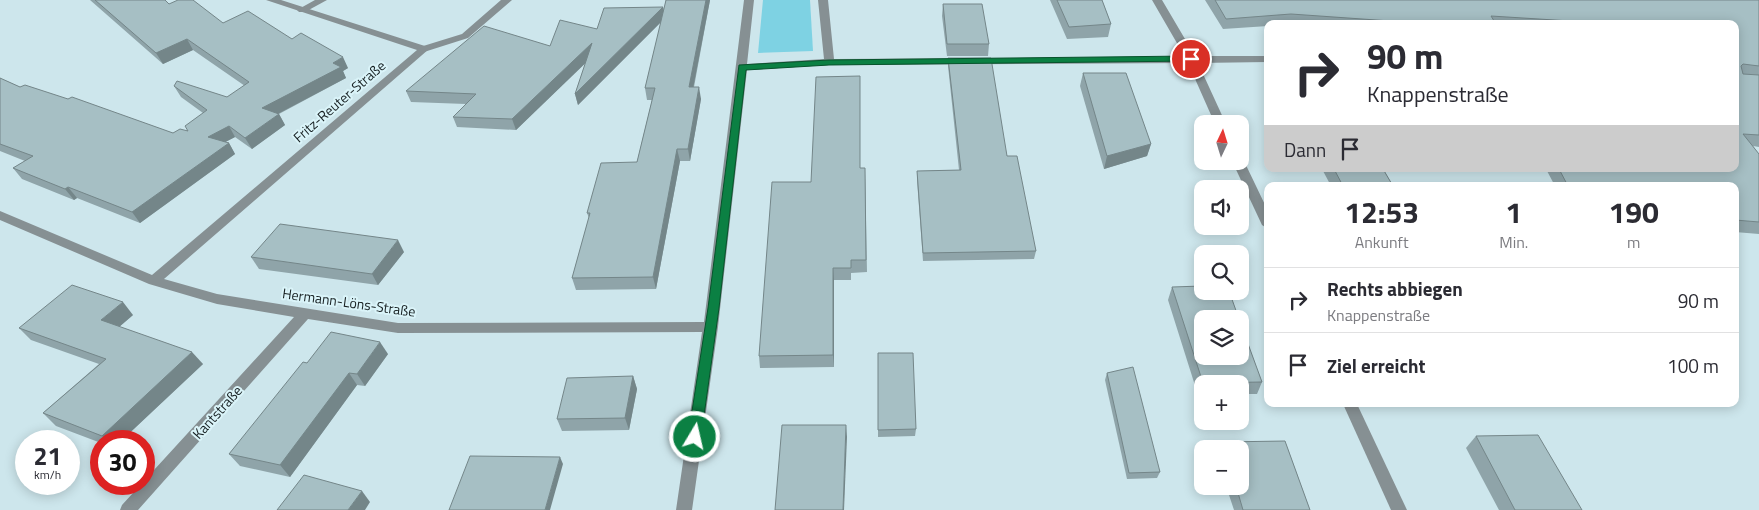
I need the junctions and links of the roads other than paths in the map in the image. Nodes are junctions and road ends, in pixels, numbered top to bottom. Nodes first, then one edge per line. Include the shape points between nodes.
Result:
1 (271, 0) edge
2 (322, 0) edge
3 (507, 0) edge
4 (749, 0) edge
5 (823, 0) edge
6 (1156, 0) edge
7 (302, 10) junction
8 (424, 48) junction
9 (1191, 59) junction
10 (1264, 59) edge
11 (829, 62) junction
12 (742, 67) junction
13 (1217, 115) edge
14 (1242, 170) edge
15 (0, 215) edge
16 (1264, 216) edge
17 (154, 281) junction
18 (305, 314) junction
19 (711, 326) junction
20 (1351, 407) edge
21 (128, 510) edge
22 (684, 510) edge
23 (1398, 510) edge

1 - 7 street
2 - 7 street
3 - 8 street via 464,36
4 - 12 street
5 - 11 street
6 - 9 street
7 - 8 street
8 - 17 street, Fritz-Reuter-Straße
9 - 10 street
9 - 11 street
9 - 13 street
11 - 12 street
12 - 19 street
14 - 16 street
15 - 17 street, Hermann-Löns-Straße
17 - 18 street, Hermann-Löns-Straße via 217,299
18 - 19 street, Hermann-Löns-Straße via 398,328
18 - 21 street, Kantstraße
19 - 22 street
20 - 23 street

